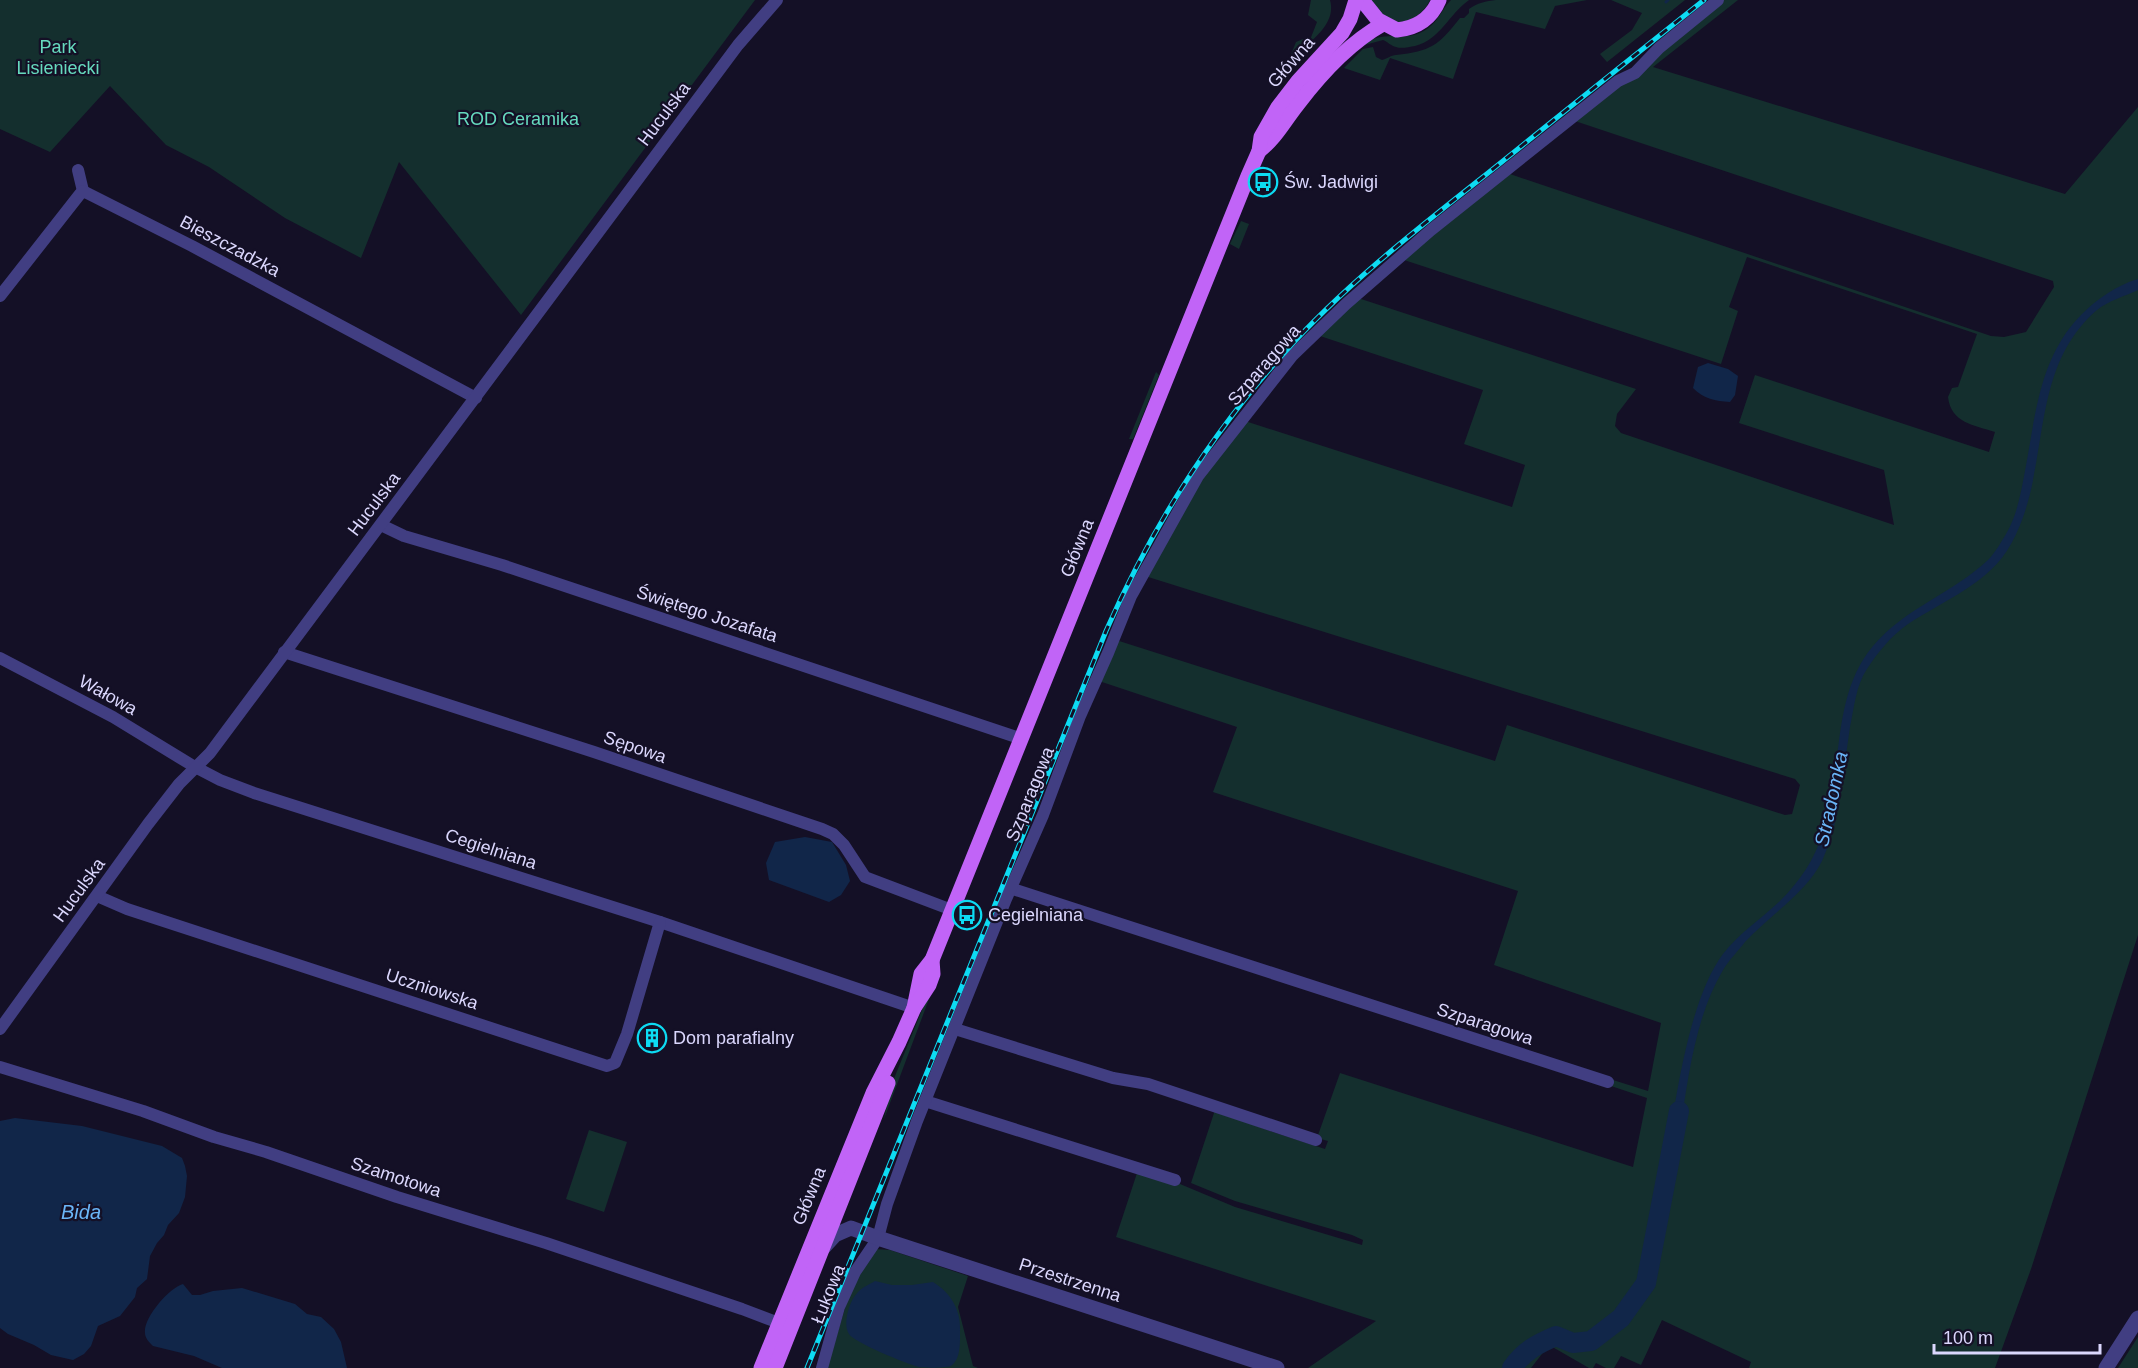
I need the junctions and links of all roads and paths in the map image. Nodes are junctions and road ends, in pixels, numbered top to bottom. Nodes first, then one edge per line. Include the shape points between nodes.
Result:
1 (777, 0) edge
2 (1356, 0) edge
3 (1362, 0) edge
4 (1439, 0) edge
5 (1718, 0) edge
6 (1383, 24) junction
7 (1259, 151) junction
8 (78, 170) dead end
9 (83, 191) junction
10 (0, 296) edge
11 (476, 398) junction
12 (381, 525) junction
13 (284, 652) junction
14 (0, 658) edge
15 (1022, 739) junction
16 (195, 767) junction
17 (1010, 888) junction
18 (97, 896) junction
19 (952, 910) junction
20 (660, 922) junction
21 (914, 1008) junction
22 (0, 1029) edge
23 (955, 1029) junction
24 (899, 1042) junction
25 (0, 1067) edge
26 (1608, 1082) dead end
27 (926, 1101) junction
28 (1316, 1140) dead end
29 (1175, 1180) dead end
30 (844, 1192) junction
31 (851, 1228) junction
32 (878, 1238) junction
33 (821, 1251) junction
34 (2138, 1318) edge
35 (779, 1323) junction
36 (761, 1368) edge
37 (775, 1368) edge
38 (822, 1368) edge
39 (1277, 1368) edge
40 (2106, 1368) edge

1 - 11 street, Huculska via 738,45
2 - 7 main road, Główna via 1342,33 1278,107 1261,137
3 - 6 main road
4 - 6 main road via 1428,17 1413,27 1397,30
5 - 17 street, Szparagowa via 1635,73 1618,81 1431,230 1346,304 1279,372 1198,476 1142,574
6 - 7 main road, Główna via 1362,36 1314,84 1271,142
7 - 15 main road, Główna
8 - 9 street
9 - 10 street
9 - 11 street, Bieszczadzka
11 - 12 street, Huculska
12 - 13 street, Huculska
12 - 15 street, Świętego Jozafata via 404,536 502,565
13 - 16 street, Huculska via 210,753
13 - 19 street, Sępowa via 822,829 844,845 865,877
14 - 16 street, Wałowa via 113,717
15 - 19 main road, Główna
16 - 18 street, Huculska
16 - 20 street, Cegielniana via 254,793
17 - 23 street, Szparagowa
17 - 26 street, Szparagowa
18 - 20 street, Uczniowska via 607,1066 615,1063 627,1034
18 - 22 street, Huculska
19 - 21 main road, Główna via 932,960 921,974
20 - 21 street, Cegielniana
21 - 24 main road, Główna
23 - 27 street, Szparagowa
23 - 28 street via 1113,1078 1148,1084
24 - 30 main road, Główna via 884,1094
24 - 35 main road, Główna via 868,1103
25 - 35 street, Szamotowa via 557,1246
27 - 29 street
27 - 32 street, Szparagowa
30 - 31 street
30 - 33 main road, Główna
31 - 32 street, Przestrzenna
31 - 33 street via 835,1235
32 - 38 street, Łukowa via 855,1272
32 - 39 street, Przestrzenna
33 - 37 main road, Główna
34 - 40 street
35 - 36 main road, Główna

